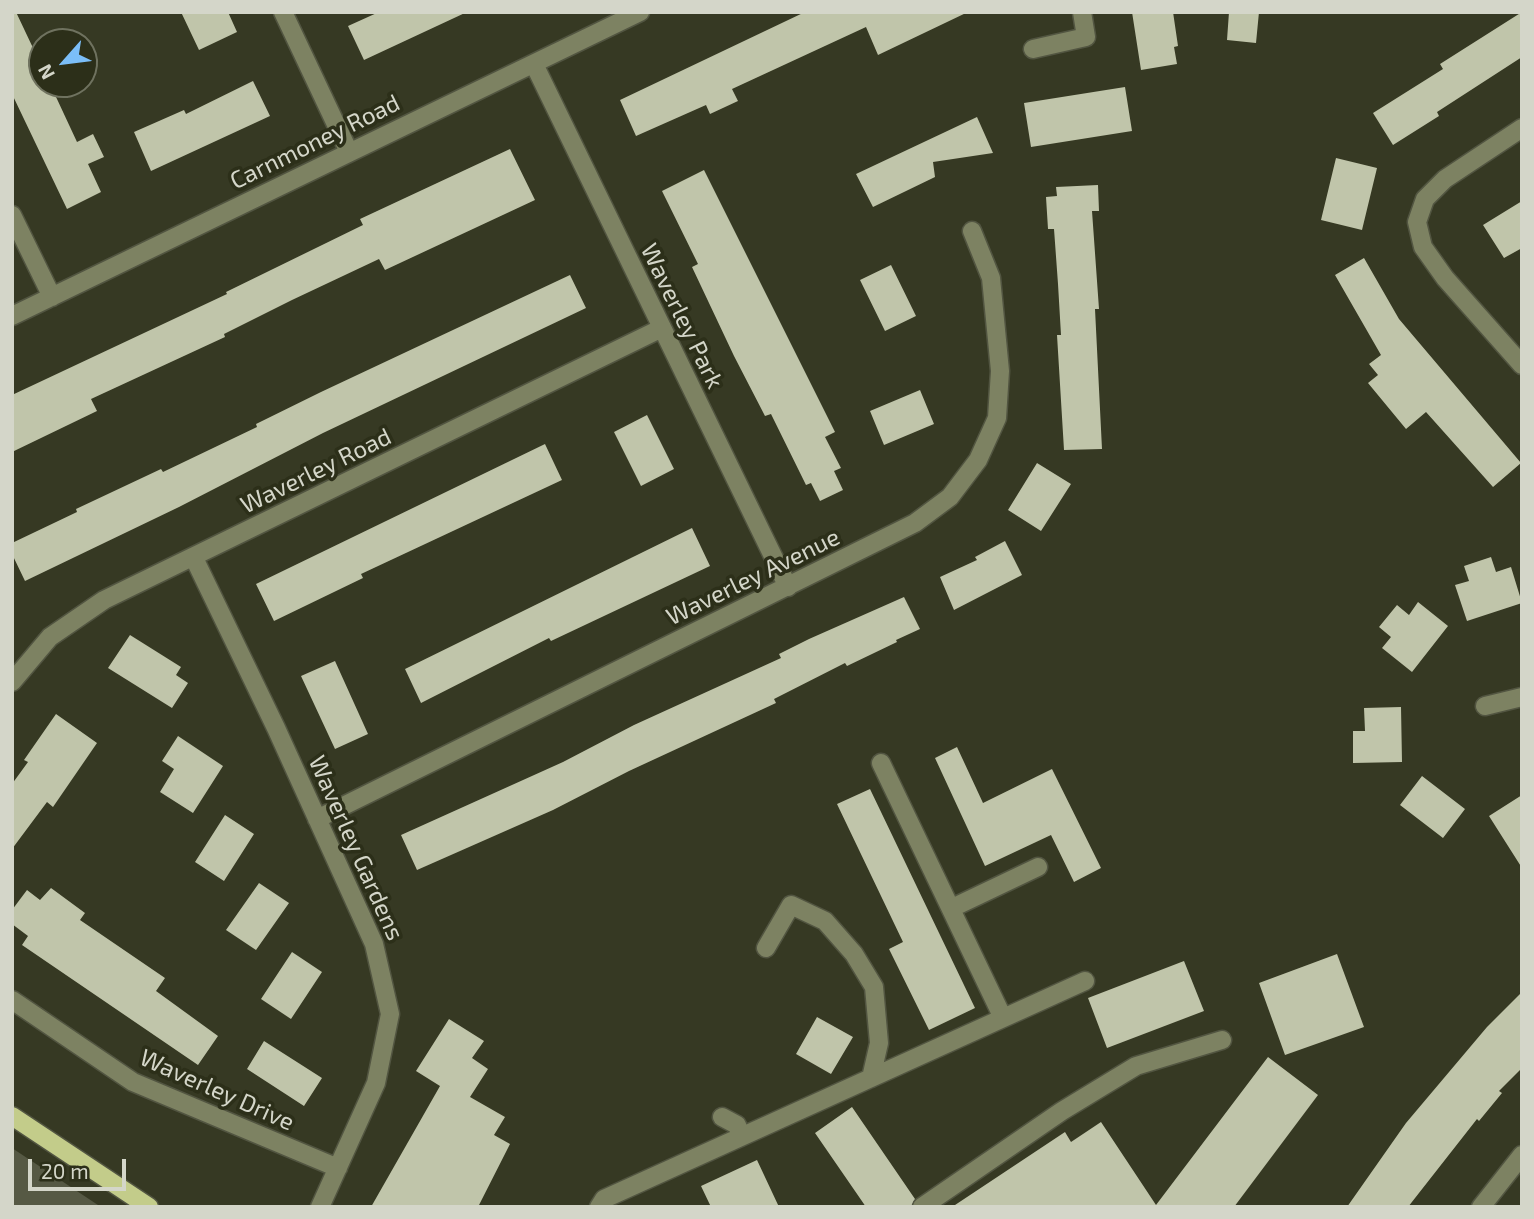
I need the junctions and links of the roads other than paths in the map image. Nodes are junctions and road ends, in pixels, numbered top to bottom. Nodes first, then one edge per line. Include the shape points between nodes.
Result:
1 (283, 12) edge
2 (640, 12) edge
3 (1082, 12) edge
4 (1033, 50) dead end
5 (534, 64) junction
6 (1522, 128) edge
7 (349, 152) junction
8 (12, 215) edge
9 (972, 230) dead end
10 (52, 297) junction
11 (12, 316) edge
12 (660, 329) junction
13 (1522, 365) edge
14 (194, 558) junction
15 (788, 587) junction
16 (12, 681) edge
17 (1522, 696) edge
18 (1485, 706) dead end
19 (881, 763) dead end
20 (317, 819) junction
21 (1038, 867) dead end
22 (952, 908) junction
23 (766, 948) dead end
24 (1085, 981) dead end
25 (12, 1000) edge
26 (1003, 1018) junction
27 (1222, 1040) dead end
28 (871, 1078) junction
29 (12, 1116) edge
30 (722, 1117) dead end
31 (741, 1137) junction
32 (1522, 1155) edge
33 (338, 1168) junction
34 (149, 1207) edge
35 (320, 1207) edge
36 (599, 1207) edge
37 (922, 1207) edge
38 (1481, 1207) edge

1 - 7 street
2 - 5 street, Carnmoney Road
3 - 4 street via 1086,37
5 - 7 street, Carnmoney Road
5 - 12 street, Waverley Park
6 - 13 street via 1445,179 1425,199 1417,222 1423,247 1445,278
7 - 10 street, Carnmoney Road
8 - 10 street
9 - 15 street, Waverley Avenue via 991,278 1000,371 997,418 978,460 950,497 915,523
10 - 11 street, Carnmoney Road
12 - 14 street, Waverley Road
12 - 15 street, Waverley Park
14 - 16 street, Waverley Road via 104,600 50,636
14 - 20 street, Waverley Gardens
15 - 20 street, Waverley Avenue
17 - 18 street
19 - 22 street
20 - 33 street, Waverley Gardens via 374,944 390,1014 376,1083
21 - 22 street
22 - 26 street
23 - 28 street via 791,905 825,921 854,954 874,988 879,1043
24 - 26 street
25 - 33 street, Waverley Drive via 133,1082
26 - 28 street
27 - 37 street via 1136,1066
28 - 31 street
29 - 34 main road
30 - 31 street via 737,1125
31 - 36 street via 604,1199
32 - 38 street
33 - 35 street, Waverley Gardens

